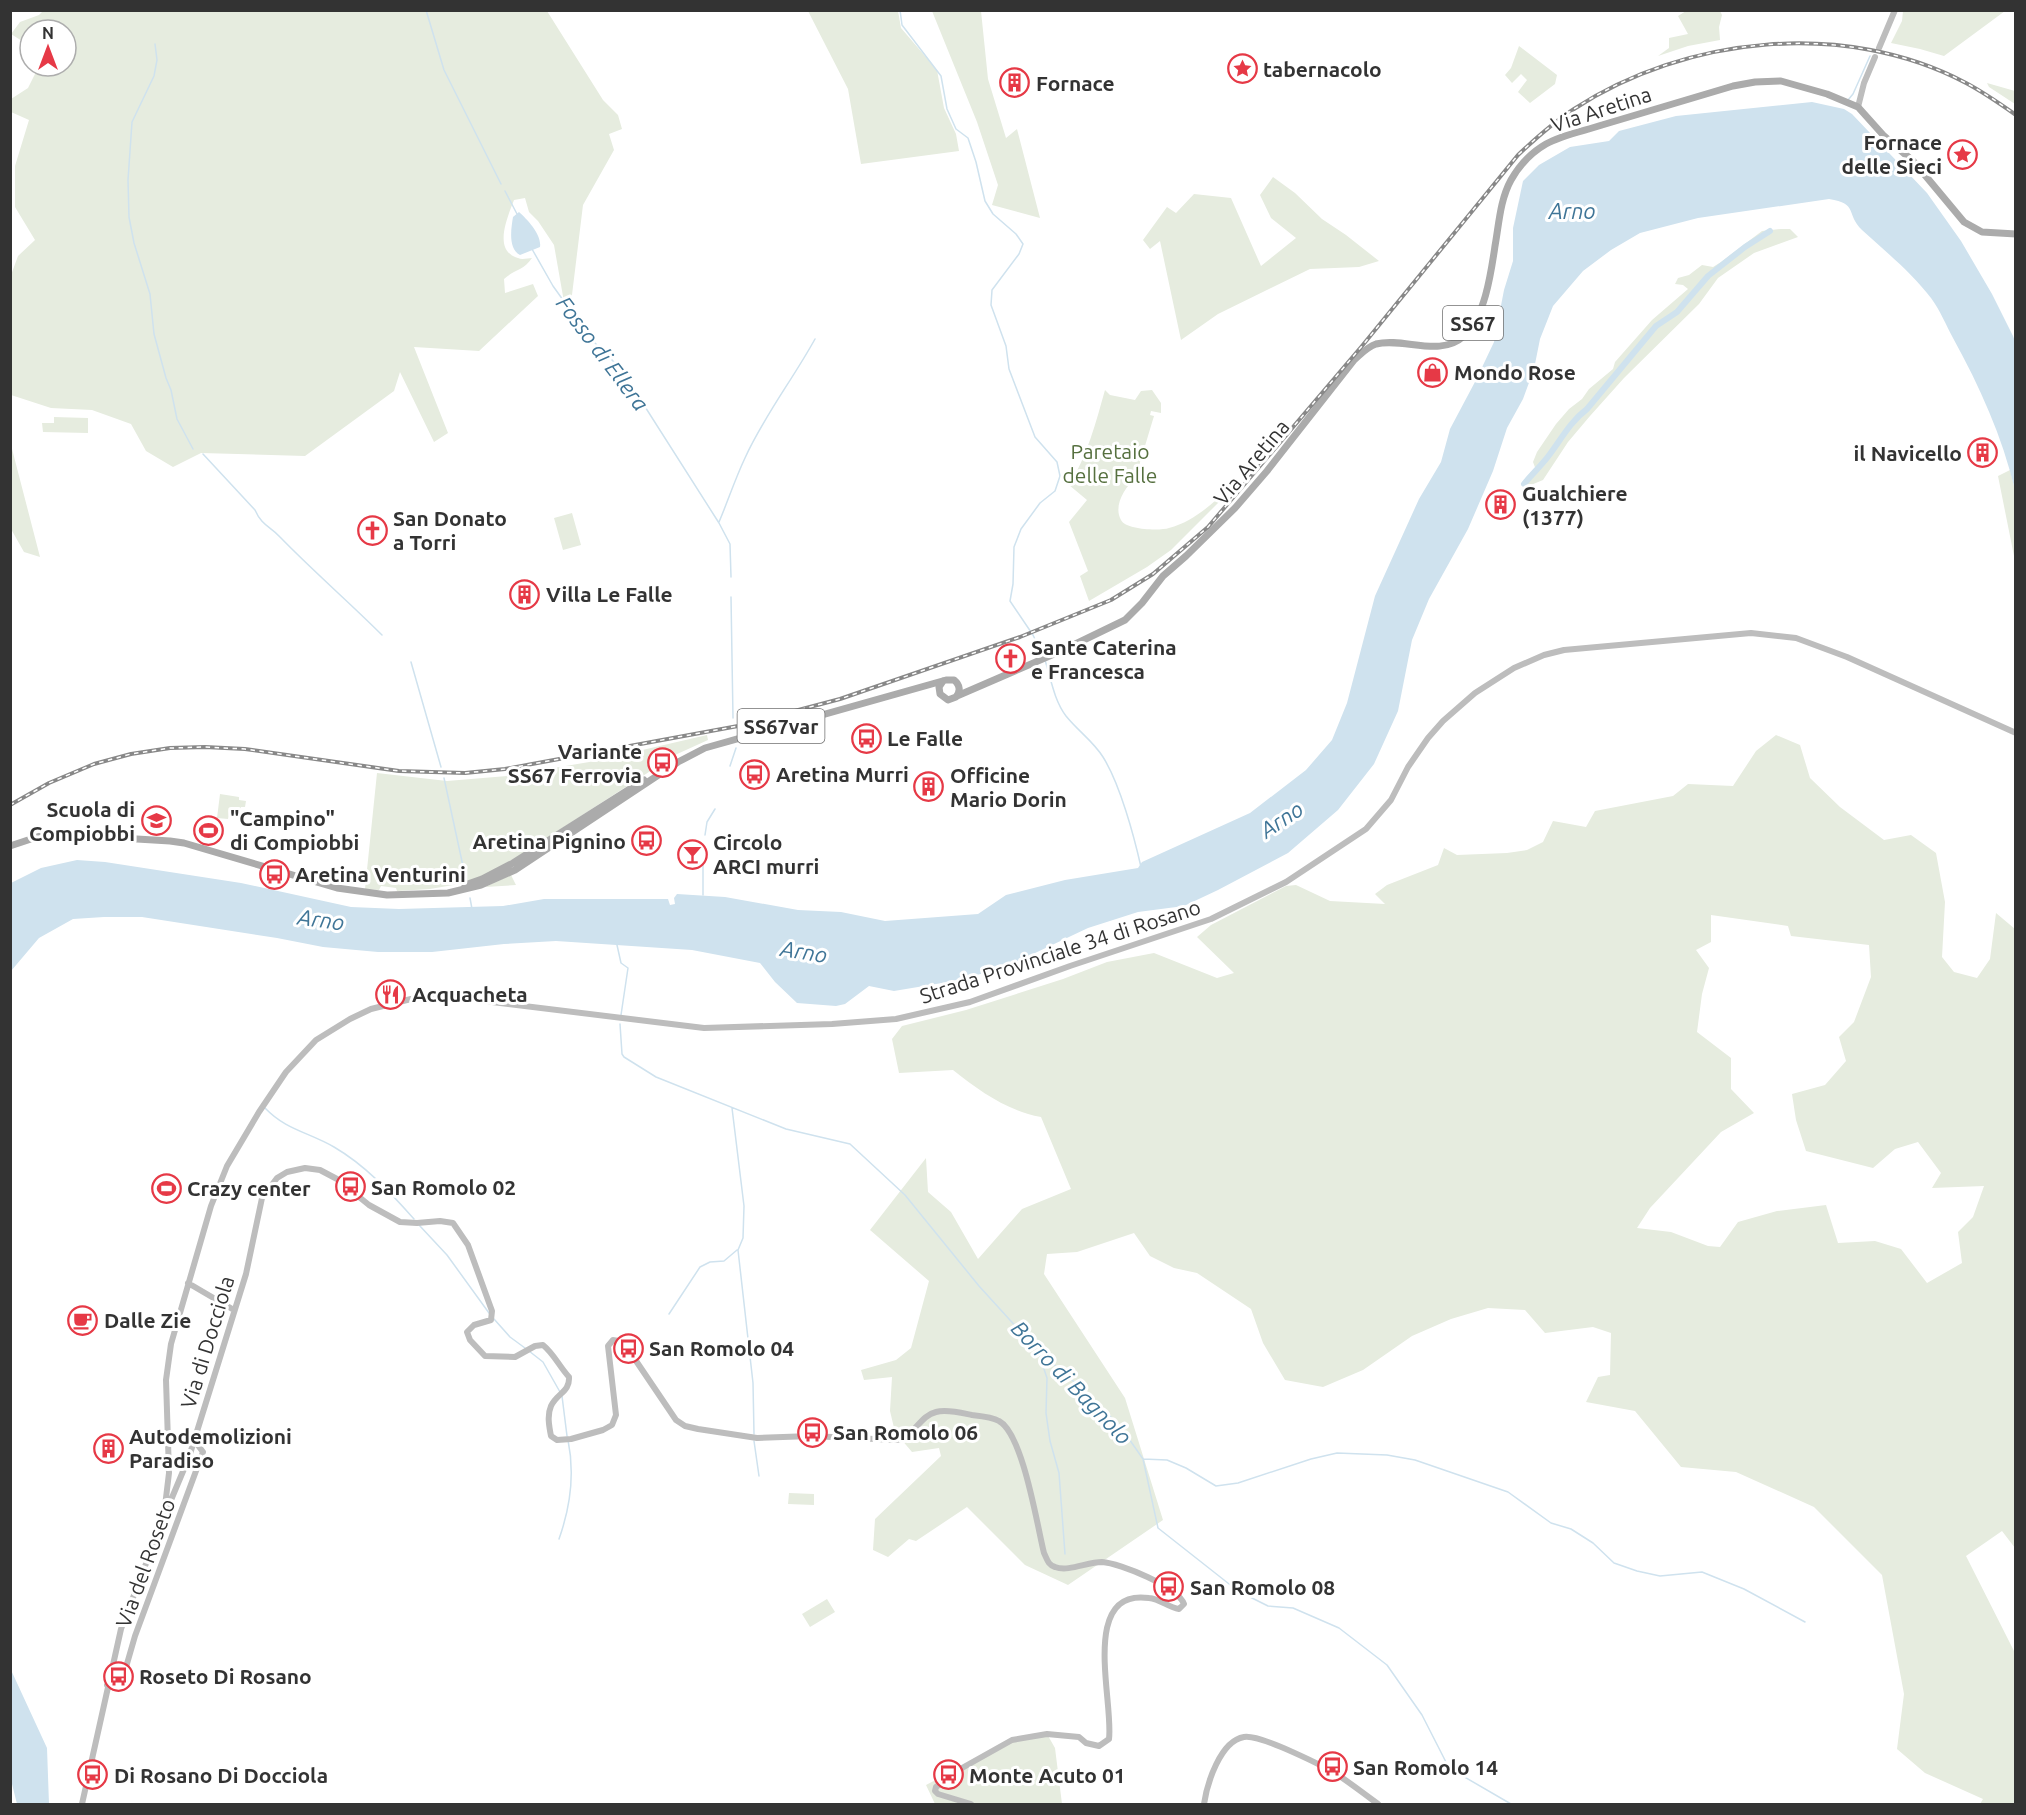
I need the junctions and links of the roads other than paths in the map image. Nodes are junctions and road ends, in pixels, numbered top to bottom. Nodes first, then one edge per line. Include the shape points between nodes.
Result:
1 (1895, 10) edge
2 (1879, 48) dead end
3 (1875, 57) dead end
4 (1858, 107) junction
5 (2016, 234) edge
6 (943, 681) junction
7 (957, 683) junction
8 (917, 686) junction
9 (977, 687) junction
10 (939, 692) junction
11 (957, 696) junction
12 (2016, 733) edge
13 (678, 762) junction
14 (10, 846) edge
15 (430, 894) junction
16 (188, 1283) junction
17 (234, 1310) junction
18 (194, 1440) junction
19 (160, 1527) junction
20 (107, 1685) junction
21 (82, 1804) edge
22 (971, 1804) edge
23 (1204, 1804) edge
24 (1378, 1804) edge

1 - 2 street
3 - 4 street
4 - 5 main road, Via Aretina / SS67 via 1914,162 1964,222 1982,232
4 - 9 main road, Via Aretina / SS67 via 1827,93 1781,81 1748,83 1546,144 1511,180 1503,199 1484,298 1464,336 1441,346 1390,343 1365,350 1254,486 1163,576 1125,620
6 - 7 main road
6 - 8 main road, SS67var
6 - 10 main road
7 - 9 main road
7 - 11 main road
8 - 10 main road
8 - 13 main road, SS67var via 705,748
9 - 11 main road, Via Aretina / SS67
10 - 11 main road via 946,699
12 - 16 street, Strada Provinciale 34 di Rosano via 1796,638 1750,633 1544,655 1514,668 1467,700 1428,738 1391,800 1366,829 1286,882 1211,919 970,1002 896,1019 704,1028 443,996 411,999 350,1018 300,1055 259,1112 227,1166
13 - 15 main road, SS67var via 652,774 513,863 470,884
13 - 15 main road, SS67var via 515,870 480,885
14 - 15 main road via 54,834 182,842 337,888 387,895
16 - 17 street
16 - 19 street, Strada Provinciale 34 di Rosano via 171,1344 166,1380 169,1473
17 - 18 street, Via di Docciola
17 - 22 street, Via di Docciola via 262,1198 277,1178 287,1172 321,1170 399,1222 453,1223 468,1245 492,1311 490,1320 466,1332 470,1340 485,1356 515,1357 543,1345 569,1377 565,1391 551,1406 548,1421 551,1436 557,1440 612,1425 616,1415 608,1346 615,1340 627,1349 676,1420 698,1429 757,1438 901,1440 926,1416 936,1412 998,1420 1015,1441 1048,1564 1065,1568 1111,1563 1172,1590 1184,1604 1179,1609 1149,1598 1134,1598 1123,1601 1113,1612 1104,1652 1109,1739 1099,1746 1079,1737 1047,1734 1012,1740 936,1787 938,1794
18 - 19 street, Via di Docciola
18 - 20 street, Via del Roseto via 203,1452 135,1636 120,1688
19 - 20 street, Strada Provinciale 34 di Rosano via 121,1629
20 - 21 street, Strada Provinciale 34 di Rosano
23 - 24 street via 1206,1789 1223,1753 1245,1736 1286,1749 1332,1772

